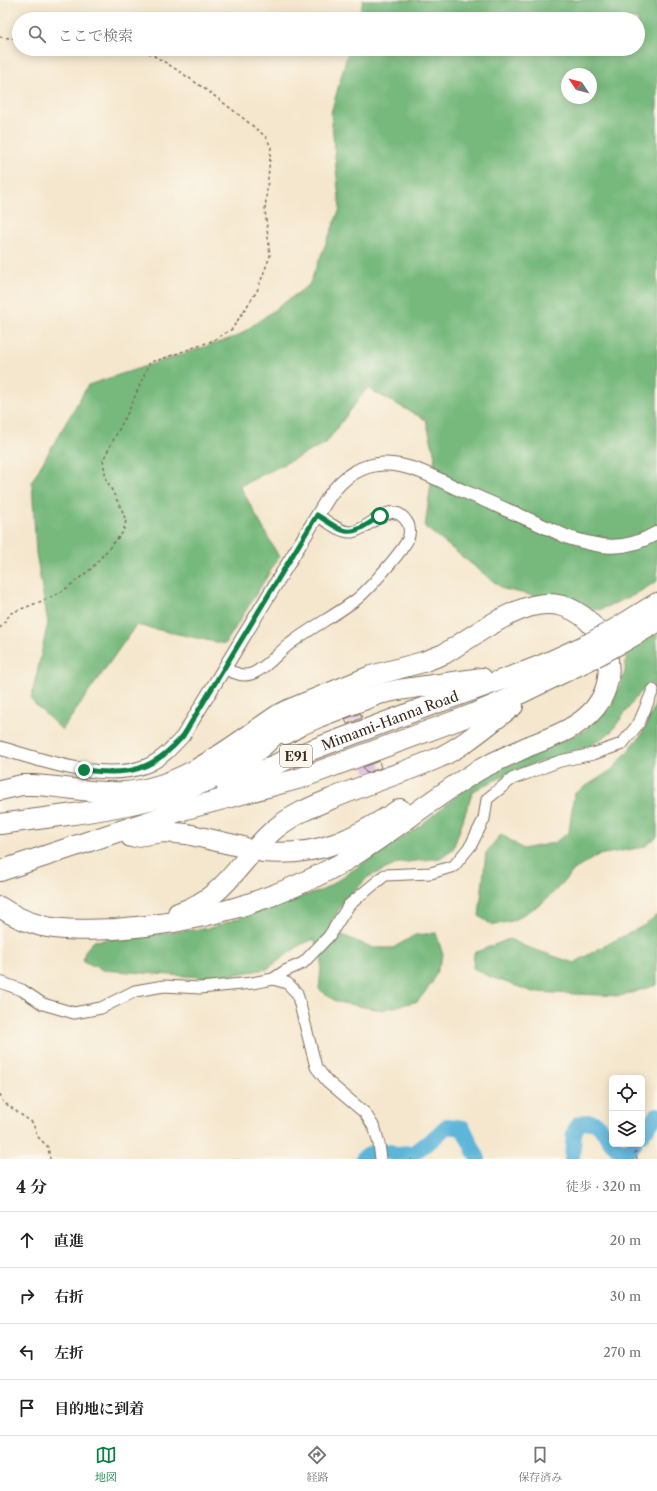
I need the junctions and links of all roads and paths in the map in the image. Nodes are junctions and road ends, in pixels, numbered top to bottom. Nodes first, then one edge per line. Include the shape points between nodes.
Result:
1 (0, 37) edge
2 (12, 38) edge
3 (155, 56) edge
4 (317, 515) junction
5 (657, 533) edge
6 (657, 603) edge
7 (657, 622) edge
8 (0, 628) edge
9 (618, 636) junction
10 (225, 668) junction
11 (546, 672) junction
12 (653, 690) dead end
13 (0, 748) edge
14 (238, 766) junction
15 (0, 790) edge
16 (0, 824) edge
17 (242, 847) dead end
18 (263, 852) dead end
19 (2, 866) edge
20 (0, 907) edge
21 (76, 930) junction
22 (273, 979) junction
23 (0, 982) edge
24 (0, 1094) edge
25 (636, 1151) dead end
26 (380, 1158) edge
27 (50, 1159) edge
28 (637, 1159) edge

1 - 2 path
3 - 8 path via 209,92 266,137 271,147 265,210 270,256 257,291 232,329 212,341 150,362 103,460 106,479 126,521 123,532 91,568 63,591 11,612
4 - 5 street via 336,487 352,474 372,466 393,464 415,470 567,537 590,544 627,546
4 - 10 street
4 - 10 street via 344,531 351,532 361,529 388,512 397,512 408,524 408,540 358,598 290,643 257,671 242,675
6 - 9 highway, Mimami-Hanna Road / E91
7 - 9 highway, Mimami-Hanna Road / E91
9 - 11 highway, Mimami-Hanna Road / E91, bridge
10 - 13 street via 183,736 172,749 146,766 117,772 101,772 67,766
11 - 14 highway via 512,673 379,694 301,725
11 - 19 highway, Mimami-Hanna Road / E91 via 431,705 290,758 235,785
11 - 21 highway, E91 via 461,744 440,757 308,808 281,824 257,846 218,891 196,906 153,919
12 - 22 street via 639,723 622,744 560,761 512,779 487,799 484,819 471,845 454,866 431,873 385,875 349,905 329,936 303,963
14 - 16 highway via 209,781 157,798 93,811
14 - 18 highway via 300,713 385,679 438,666 527,618 548,615 568,620 587,636 595,652 598,673 591,694 578,710 560,723 476,762 351,838 306,852
15 - 21 highway via 33,785 98,792 125,792 164,784 204,764 288,710 377,674 433,659 512,613 532,606 549,604 573,609 586,618 596,630 608,657 608,678 601,699 586,717 564,732 509,755 451,787 376,841 337,865 271,895 208,915 154,926
17 - 19 highway via 187,834 162,832
20 - 21 highway via 16,917 40,926
22 - 23 street via 200,988 164,986 135,991 101,1008 74,1013 43,1004 22,990
22 - 26 street via 287,983 297,993 316,1067 327,1081 365,1113 375,1129
24 - 27 path via 3,1102 33,1123 37,1136 48,1147
25 - 28 path

